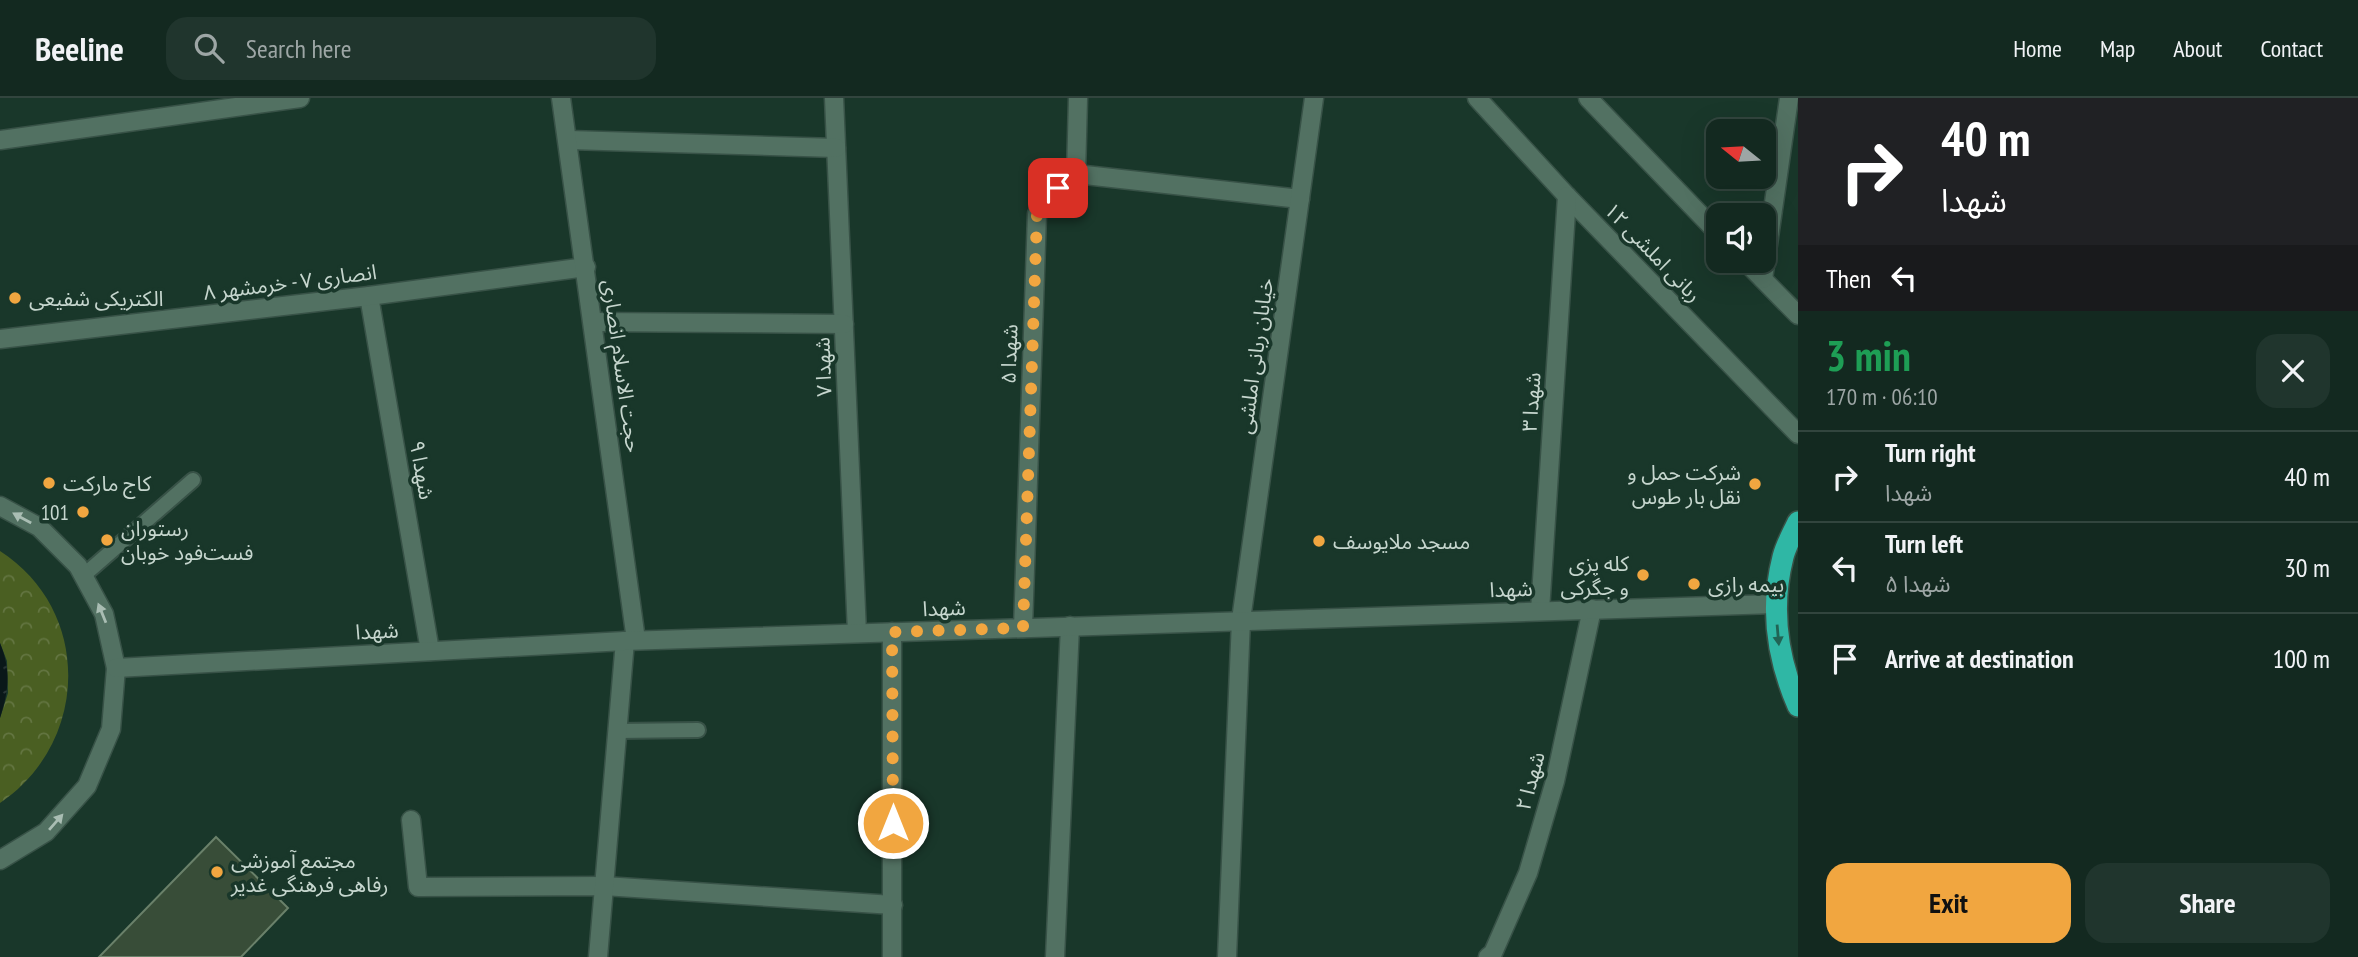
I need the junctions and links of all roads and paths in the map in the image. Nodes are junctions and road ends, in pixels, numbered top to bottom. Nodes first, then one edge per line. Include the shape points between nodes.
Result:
1 (300, 98) edge
2 (561, 98) edge
3 (834, 98) edge
4 (1077, 98) edge
5 (1314, 98) edge
6 (1477, 98) edge
7 (1588, 98) edge
8 (1789, 98) edge
9 (0, 140) edge
10 (569, 140) junction
11 (836, 148) junction
12 (1076, 174) junction
13 (1567, 196) junction
14 (1300, 199) junction
15 (1706, 221) edge
16 (586, 267) junction
17 (1757, 273) edge
18 (1763, 279) junction
19 (369, 296) junction
20 (1798, 315) edge
21 (593, 323) junction
22 (844, 324) junction
23 (0, 339) edge
24 (1798, 434) edge
25 (193, 480) dead end
26 (0, 506) edge
27 (1798, 522) edge
28 (83, 576) junction
29 (1775, 604) junction
30 (1592, 609) junction
31 (1540, 611) junction
32 (1241, 621) junction
33 (1070, 626) junction
34 (1023, 628) junction
35 (892, 632) junction
36 (857, 633) junction
37 (630, 640) junction
38 (430, 651) junction
39 (116, 668) junction
40 (1798, 706) edge
41 (698, 730) dead end
42 (617, 731) junction
43 (411, 820) dead end
44 (0, 860) edge
45 (604, 886) junction
46 (893, 905) junction
47 (598, 957) edge
48 (892, 957) edge
49 (1055, 957) edge
50 (1227, 957) edge
51 (1488, 957) edge

1 - 9 street
2 - 10 street, حجت الاسلام انصاری
3 - 11 street, شهدا ۷
4 - 12 street
5 - 14 street, خیابان ربانی املشی
6 - 13 street, ربانی املشی ۱۲
7 - 15 street
8 - 18 street
10 - 11 street
10 - 16 street, حجت الاسلام انصاری
11 - 22 street, شهدا ۷
12 - 14 street
12 - 34 street, شهدا ۵ via 1037,214
13 - 24 street, ربانی املشی ۱۲
13 - 31 street, شهدا ۳
14 - 32 street, خیابان ربانی املشی
16 - 19 street, انصاری ۷ - خرمشهر ۸
16 - 21 street, حجت الاسلام انصاری
17 - 18 street
18 - 20 street
19 - 23 street, انصاری ۷ - خرمشهر ۸
19 - 38 street, شهدا ۹
21 - 22 street
21 - 37 street, حجت الاسلام انصاری
22 - 36 street, شهدا ۷
25 - 28 lane
28 -> 26 street via 39,527
27 - 29 highway via 1783,555
39 -> 28 street via 104,614
29 - 30 street, شهدا
29 -> 40 highway via 1780,656
30 - 31 street, شهدا
30 - 51 street, شهدا ۲ via 1555,781 1528,873
31 - 32 street, شهدا
32 - 33 street, شهدا
32 - 50 street, خیابان ربانی املشی
33 - 34 street, شهدا
33 - 49 street
34 - 35 street, شهدا
35 - 36 street, شهدا
35 - 46 street
36 - 37 street, شهدا
37 - 38 street, شهدا
37 - 42 street, حجت الاسلام انصاری
38 - 39 street, شهدا
44 -> 39 street via 47,832 87,786 111,729
41 - 42 lane
42 - 45 street, حجت الاسلام انصاری
43 - 45 street via 418,887
45 - 46 street
45 - 47 street, حجت الاسلام انصاری
46 - 48 street

